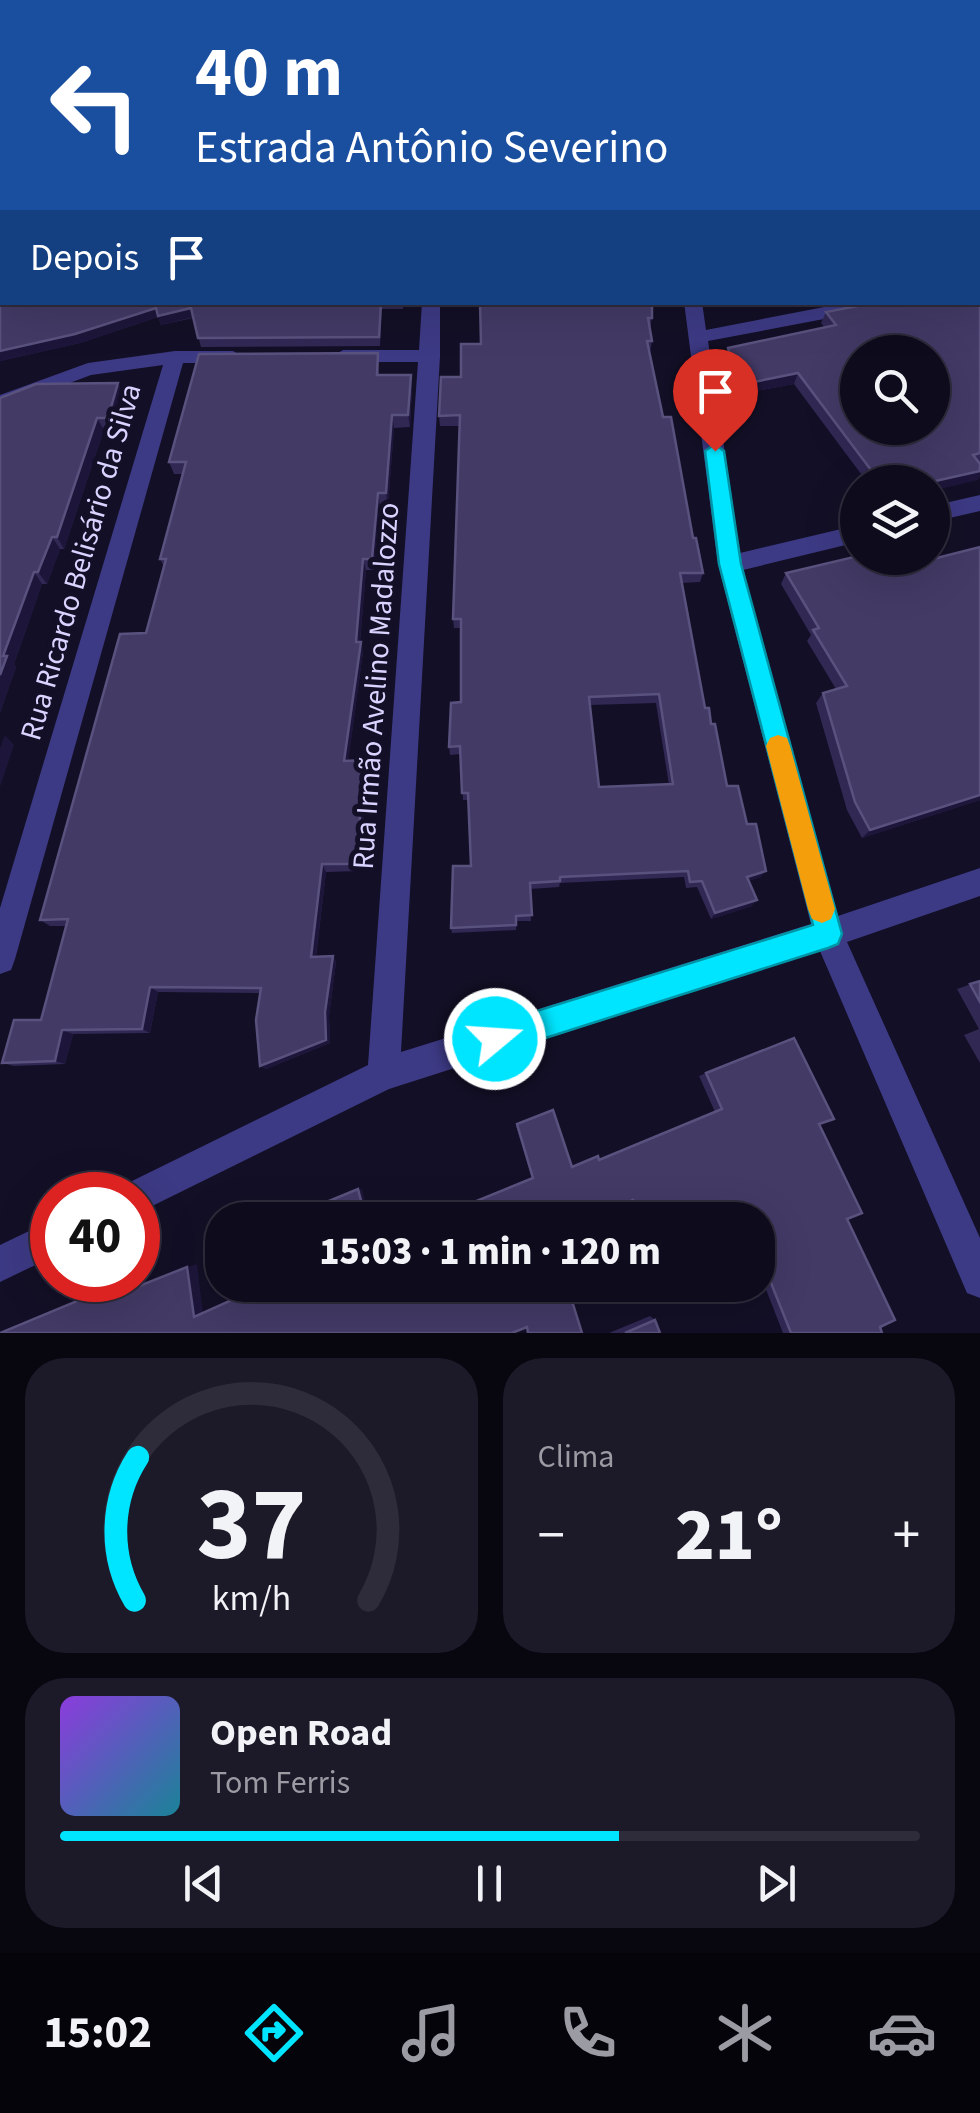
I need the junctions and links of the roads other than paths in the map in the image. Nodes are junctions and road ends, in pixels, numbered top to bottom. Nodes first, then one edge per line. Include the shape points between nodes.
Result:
1 (431, 305) edge
2 (694, 305) edge
3 (866, 305) edge
4 (700, 337) junction
5 (332, 356) edge
6 (430, 356) junction
7 (175, 357) junction
8 (253, 357) edge
9 (0, 402) edge
10 (980, 502) edge
11 (950, 510) edge
12 (840, 537) edge
13 (730, 564) junction
14 (980, 882) edge
15 (828, 934) junction
16 (0, 958) edge
17 (384, 1074) junction
18 (160, 1185) edge
19 (30, 1249) edge
20 (0, 1264) edge
21 (980, 1280) edge

1 - 6 street, Rua Irmão Avelino Madalozzo
2 - 4 street
3 - 4 street
4 - 13 street
5 - 6 street
6 - 17 street, Rua Irmão Avelino Madalozzo
7 - 8 street
7 - 9 street via 88,370
7 - 16 street, Rua Ricardo Belisário da Silva
10 - 11 street
12 - 13 street
13 - 15 street
14 - 15 street
15 - 17 street
15 - 21 street
17 - 18 street
19 - 20 street

